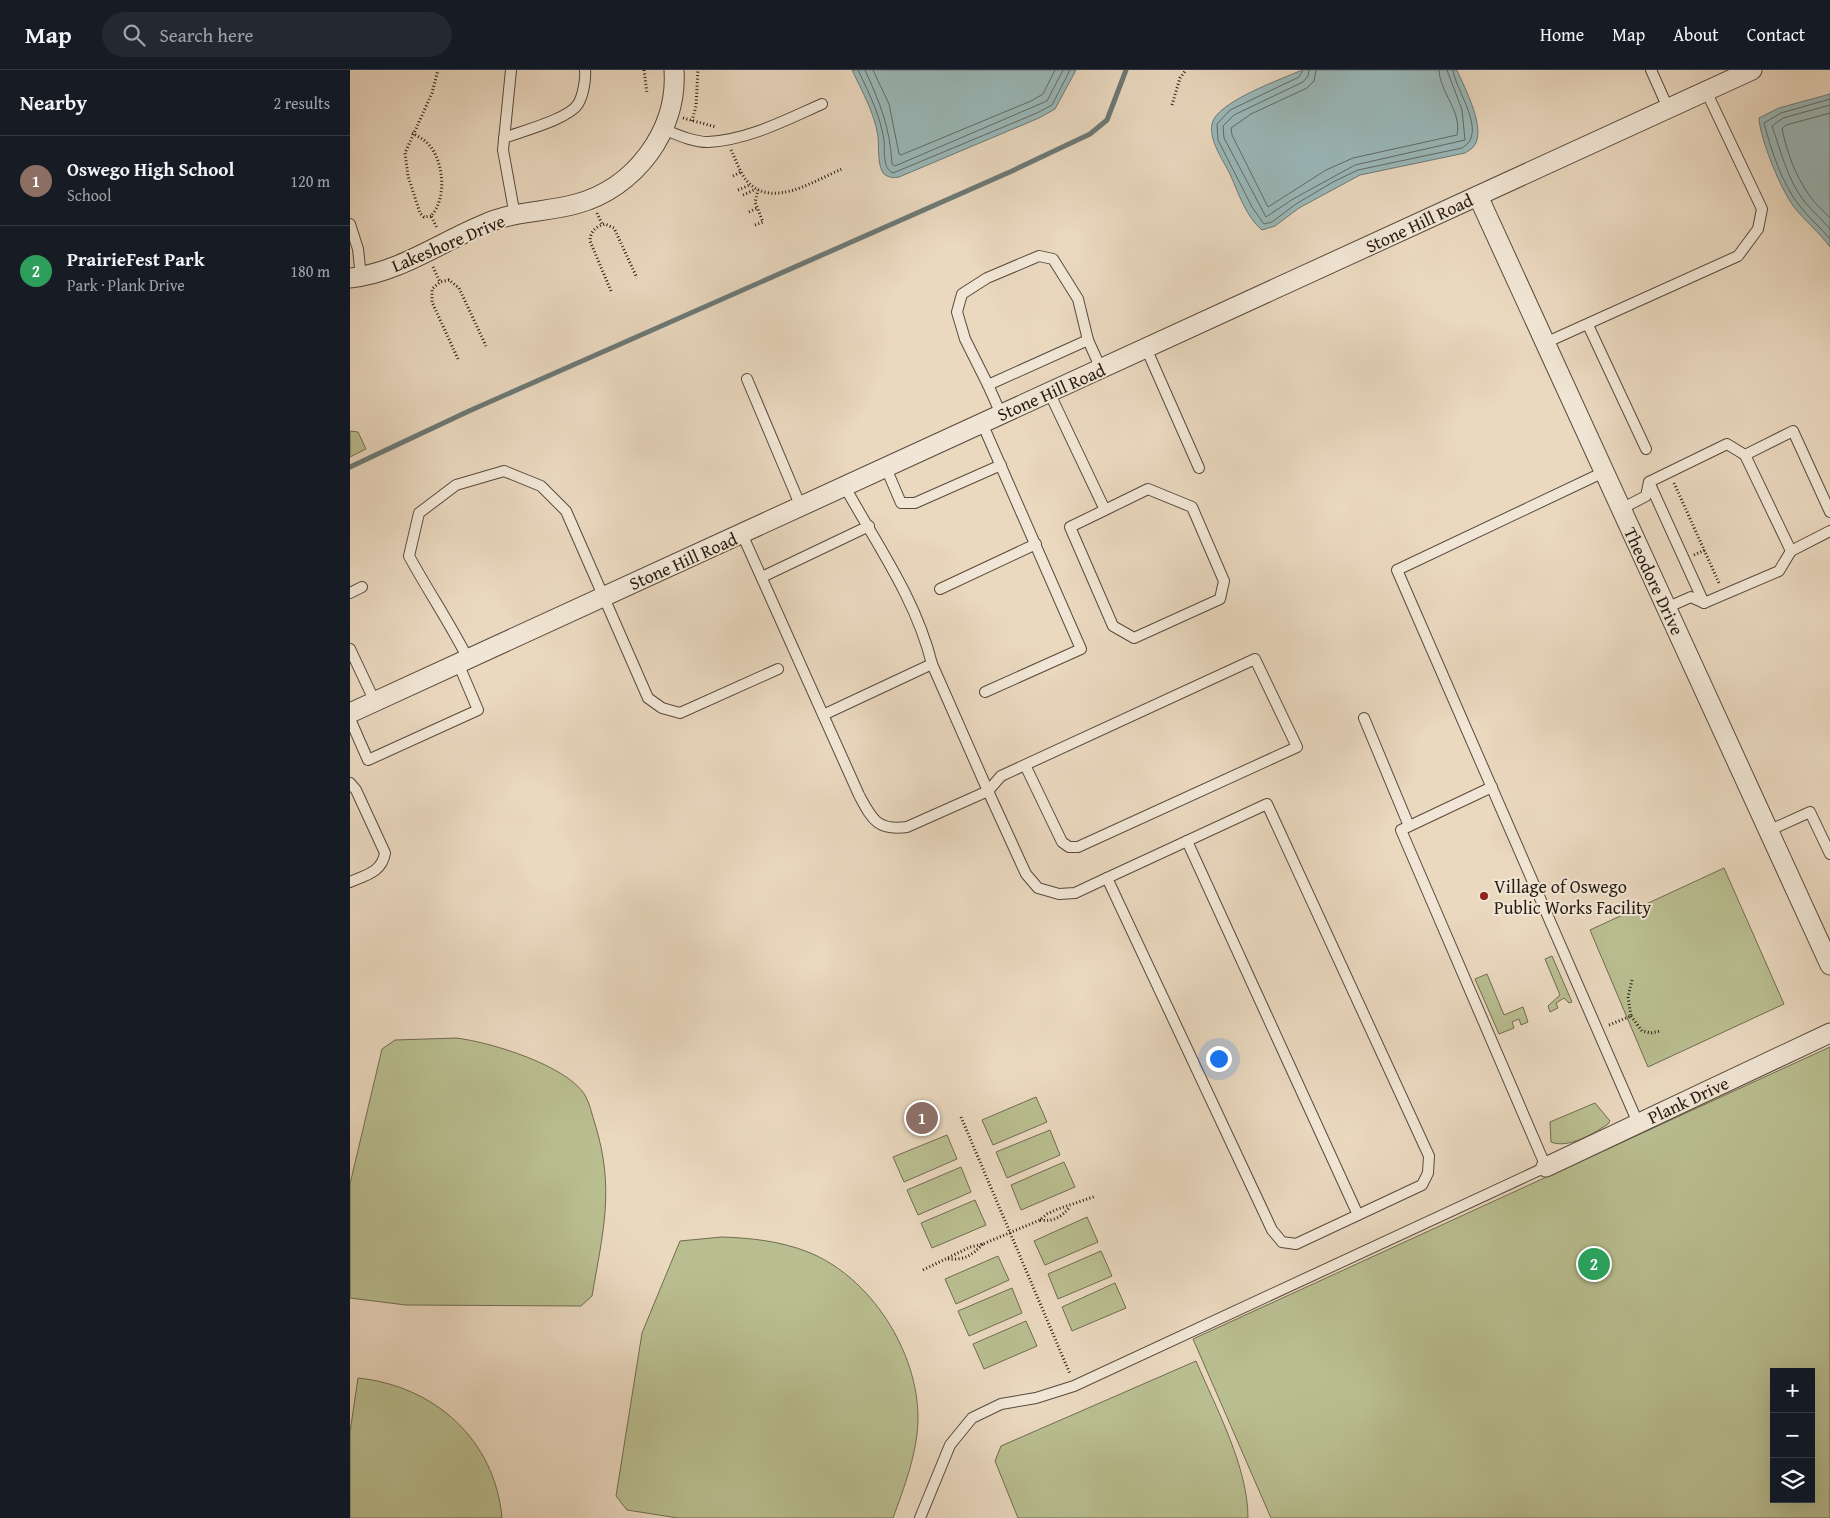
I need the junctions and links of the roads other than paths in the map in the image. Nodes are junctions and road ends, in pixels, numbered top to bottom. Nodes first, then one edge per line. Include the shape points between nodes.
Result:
1 (512, 70) edge
2 (585, 70) edge
3 (674, 70) edge
4 (1651, 70) edge
5 (1752, 70) edge
6 (1706, 91) junction
7 (822, 104) dead end
8 (1668, 108) junction
9 (664, 129) junction
10 (504, 138) junction
11 (1478, 196) junction
12 (515, 216) junction
13 (350, 224) edge
14 (356, 277) edge
15 (1588, 325) junction
16 (1088, 340) junction
17 (1545, 344) junction
18 (1146, 348) junction
19 (1101, 369) junction
20 (747, 379) dead end
21 (988, 385) junction
22 (1049, 392) junction
23 (1001, 414) junction
24 (982, 423) junction
25 (1646, 449) dead end
26 (1745, 455) junction
27 (1001, 465) junction
28 (886, 468) junction
29 (1199, 468) dead end
30 (1604, 472) junction
31 (1649, 482) junction
32 (845, 487) junction
33 (802, 507) junction
34 (1621, 509) junction
35 (1105, 510) junction
36 (1830, 512) edge
37 (869, 526) junction
38 (1830, 531) edge
39 (742, 534) junction
40 (1036, 544) junction
41 (1791, 551) junction
42 (762, 577) junction
43 (362, 587) dead end
44 (940, 589) dead end
45 (350, 593) edge
46 (604, 597) junction
47 (1704, 603) junction
48 (1666, 608) junction
49 (350, 649) edge
50 (463, 661) junction
51 (932, 664) junction
52 (778, 669) dead end
53 (985, 692) dead end
54 (375, 702) junction
55 (350, 713) edge
56 (824, 715) junction
57 (1364, 718) dead end
58 (350, 719) edge
59 (1026, 765) junction
60 (350, 783) edge
61 (1492, 787) junction
62 (988, 791) junction
63 (1409, 826) junction
64 (1768, 831) junction
65 (1187, 841) junction
66 (1830, 854) edge
67 (1107, 878) junction
68 (350, 882) edge
69 (1830, 965) edge
70 (1830, 1033) edge
71 (1638, 1123) junction
72 (1546, 1166) junction
73 (1358, 1215) junction
74 (920, 1518) edge

1 - 10 lane
2 - 10 lane via 578,104 568,113
3 - 9 street, Lakeshore Drive
4 - 8 lane
5 - 6 street, Stone Hill Road
6 - 8 street, Stone Hill Road
6 - 15 lane via 1762,209 1758,229 1738,256
7 - 9 lane via 756,132 726,139 707,142 688,139
8 - 11 street, Stone Hill Road
9 - 12 street, Lakeshore Drive via 658,142 638,166 610,189 577,204
10 - 12 lane via 503,150
11 - 17 street, Theodore Drive
11 - 18 street, Stone Hill Road
12 - 14 street, Lakeshore Drive via 487,222 397,265
13 - 14 lane via 358,249
15 - 17 lane
15 - 25 lane
16 - 19 lane
16 - 21 lane
16 - 21 lane via 1078,299 1054,259 1039,256 987,278 962,294 957,312 965,339
17 - 30 street, Theodore Drive
18 - 19 street, Stone Hill Road
18 - 29 lane
19 - 22 street, Stone Hill Road
20 - 33 lane
21 - 23 lane
22 - 23 street, Stone Hill Road
22 - 35 lane
23 - 24 street, Stone Hill Road
24 - 27 lane
24 - 28 street, Stone Hill Road
26 - 31 lane via 1728,444
26 - 36 lane via 1793,431
26 - 41 lane
27 - 28 lane via 915,503 901,503
27 - 40 lane
28 - 32 street, Stone Hill Road
30 - 34 street, Theodore Drive
30 - 61 lane via 1397,570
31 - 34 lane via 1646,496
31 - 47 lane
32 - 33 street, Stone Hill Road
32 - 37 lane
33 - 39 street, Stone Hill Road
34 - 48 street, Theodore Drive
35 - 35 lane via 1070,527 1113,626 1134,638 1220,599 1224,581 1192,507 1148,489
37 - 42 lane
37 - 51 lane via 922,630
38 - 41 lane
39 - 42 lane
39 - 46 street, Stone Hill Road
40 - 44 lane
40 - 53 lane via 1081,649
41 - 47 lane via 1779,571
42 - 56 lane
43 - 45 lane
46 - 50 street, Stone Hill Road
46 - 50 lane via 566,511 541,486 504,471 456,486 419,513 409,556 445,615
46 - 52 lane via 648,698 662,708 680,713
47 - 48 lane via 1691,597
48 - 64 street, Theodore Drive
49 - 54 lane
50 - 54 street, Stone Hill Road
50 - 58 lane via 478,710 368,760
51 - 56 lane
51 - 62 lane
54 - 55 street, Stone Hill Road
56 - 62 lane via 859,795 872,818 881,825 893,829 907,827
57 - 63 lane
59 - 59 lane via 1255,659 1297,747 1078,847 1069,847 1062,842
59 - 62 lane via 1001,776
60 - 68 lane via 385,854 384,862 377,870
61 - 63 lane
61 - 71 lane
62 - 67 lane via 1026,874 1038,888 1059,894 1075,894
63 - 72 lane via 1401,830
64 - 66 lane via 1810,812
64 - 69 street, Theodore Drive
65 - 67 lane
65 - 73 lane
65 - 73 lane via 1267,804 1425,1147 1429,1156 1428,1173 1422,1185
67 - 73 lane via 1272,1230 1282,1242 1296,1244
70 - 71 street, Plank Drive
71 - 72 street, Plank Drive
72 - 74 lane via 1074,1386 1036,1398 1001,1404 972,1418 950,1445

